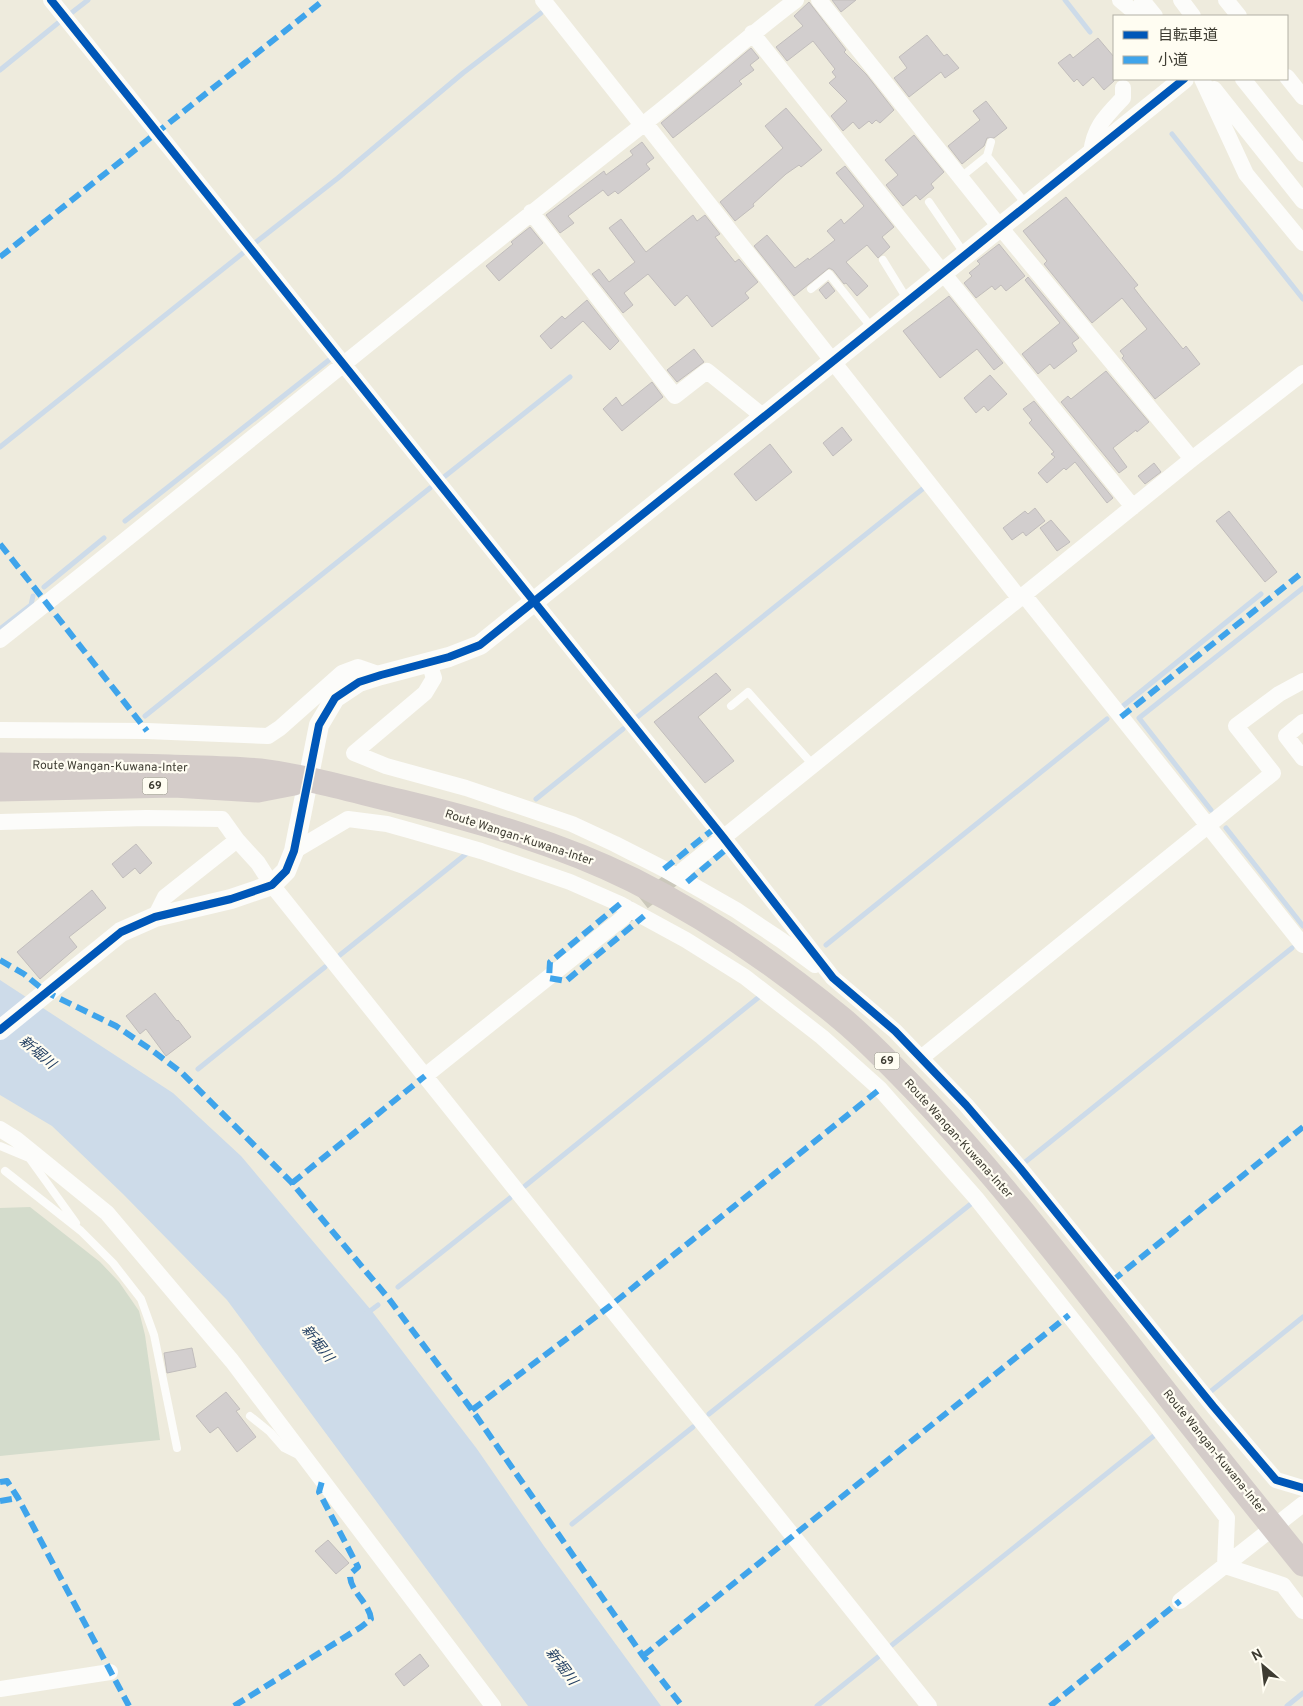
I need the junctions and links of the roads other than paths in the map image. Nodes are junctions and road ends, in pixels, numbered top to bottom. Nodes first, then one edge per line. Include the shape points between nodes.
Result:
1 (51, 0) edge
2 (543, 0) edge
3 (796, 0) edge
4 (819, 0) edge
5 (1120, 0) edge
6 (1142, 0) edge
7 (1181, 0) edge
8 (1226, 0) edge
9 (1138, 15) edge
10 (1154, 15) edge
11 (1193, 15) edge
12 (1238, 15) edge
13 (752, 33) junction
14 (1288, 78) edge
15 (1183, 80) edge
16 (1204, 80) edge
17 (1205, 80) edge
18 (1244, 80) edge
19 (1123, 88) dead end
20 (1303, 97) edge
21 (643, 124) junction
22 (991, 142) dead end
23 (1091, 154) junction
24 (1303, 154) edge
25 (987, 156) junction
26 (961, 177) junction
27 (1303, 201) edge
28 (929, 202) dead end
29 (1027, 205) junction
30 (531, 212) junction
31 (1000, 227) junction
32 (1303, 244) edge
33 (966, 255) junction
34 (883, 260) dead end
35 (943, 273) junction
36 (811, 289) dead end
37 (908, 301) junction
38 (873, 329) junction
39 (833, 361) junction
40 (343, 365) junction
41 (1303, 374) edge
42 (764, 417) junction
43 (1192, 460) junction
44 (1133, 507) junction
45 (1022, 597) junction
46 (534, 602) junction
47 (0, 640) edge
48 (429, 663) junction
49 (381, 675) junction
50 (1303, 681) edge
51 (731, 706) dead end
52 (1303, 722) edge
53 (0, 730) edge
54 (1303, 758) edge
55 (813, 765) junction
56 (0, 766) edge
57 (309, 780) junction
58 (0, 789) edge
59 (0, 822) edge
60 (1208, 826) junction
61 (723, 838) junction
62 (237, 840) junction
63 (294, 852) junction
64 (682, 870) tunnel mouth
65 (272, 885) junction
66 (155, 917) junction
67 (624, 917) tunnel mouth
68 (1303, 945) edge
69 (833, 978) junction
70 (0, 1030) edge
71 (921, 1058) junction
72 (425, 1076) junction
73 (0, 1129) edge
74 (16, 1139) junction
75 (0, 1146) edge
76 (29, 1158) junction
77 (5, 1171) dead end
78 (81, 1230) junction
79 (250, 1416) dead end
80 (177, 1448) dead end
81 (306, 1459) junction
82 (1303, 1488) edge
83 (1303, 1504) edge
84 (1273, 1527) junction
85 (1303, 1564) edge
86 (1224, 1566) junction
87 (1180, 1601) dead end
88 (1303, 1610) edge
89 (110, 1672) dead end
90 (0, 1689) edge
91 (493, 1706) edge
92 (929, 1706) edge

1 - 40 street
2 - 21 street
3 - 13 street
4 - 26 street
5 - 9 street
6 - 10 street
7 - 11 street
8 - 12 street
13 - 21 street
13 - 35 street
14 - 20 street
15 - 23 street
16 - 32 street via 1246,174
17 - 27 street
18 - 24 street
19 - 23 street via 1123,98 1101,121
21 - 30 street
21 - 39 street
22 - 25 lane
23 - 29 street
25 - 26 lane
25 - 29 lane
26 - 31 street
28 - 33 lane
29 - 31 street
30 - 40 street
30 - 42 street via 675,396 707,371
31 - 33 street
31 - 43 street
33 - 35 street
34 - 37 lane
35 - 37 street
35 - 44 street
36 - 38 lane via 829,274
37 - 38 street
38 - 39 street
39 - 42 street
39 - 45 street
40 - 46 street
40 - 47 street
41 - 43 street
42 - 46 street
43 - 44 street
44 - 45 street
45 - 55 street
45 - 60 street
46 - 48 street via 480,645
46 - 61 street
48 - 49 street
48 - 69 street via 434,678 425,693 354,752 386,766 466,788 563,821 615,844 736,910
49 - 53 street via 358,668 342,673 268,736
49 - 57 street via 359,682 336,698 319,726
50 - 60 street via 1279,694 1236,726 1273,773
51 - 55 lane via 748,692
52 - 54 street via 1286,736
55 - 61 street
56 - 57 main road, Route Wangan-Kuwana-Inter / 69 via 212,768
57 - 58 main road, Route Wangan-Kuwana-Inter / 69 via 258,790 174,785
57 - 63 street
57 - 84 main road, Route Wangan-Kuwana-Inter / 69 via 492,826 581,857 673,902 737,941 845,1021 948,1124 1041,1234
59 - 62 street via 222,819
60 - 68 street
60 - 71 street
61 - 64 street
61 - 69 street
62 - 65 street via 258,862
62 - 66 street via 165,897
63 - 65 street via 286,871
63 - 86 street via 348,820 387,824 481,851 570,882 644,916 745,977 815,1031 880,1089 976,1198 1227,1518
65 - 66 street via 231,899
65 - 72 street
66 - 70 street via 121,932
67 - 72 street
69 - 71 street
71 - 82 street via 1020,1168 1276,1480
72 - 92 street
73 - 74 street
74 - 76 lane
74 - 81 street via 107,1213 232,1361
75 - 76 lane
76 - 78 lane
77 - 78 lane
78 - 80 lane via 141,1299 154,1335
79 - 81 lane via 284,1448
81 - 91 street
83 - 84 street
84 - 85 main road, Route Wangan-Kuwana-Inter / 69
84 - 86 street
86 - 87 street
86 - 88 street via 1283,1585
89 - 90 street

